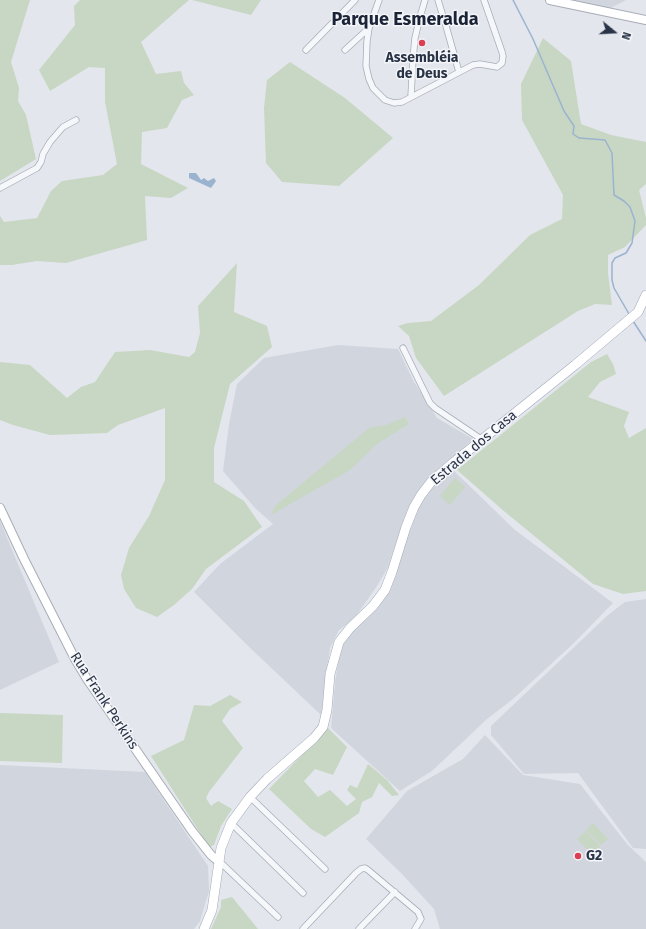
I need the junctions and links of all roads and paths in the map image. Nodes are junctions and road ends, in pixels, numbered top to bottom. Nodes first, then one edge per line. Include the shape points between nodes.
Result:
1 (355, 0) edge
2 (379, 0) edge
3 (425, 0) edge
4 (438, 0) edge
5 (484, 0) edge
6 (550, 0) edge
7 (646, 20) edge
8 (369, 28) junction
9 (306, 50) dead end
10 (345, 50) dead end
11 (459, 72) junction
12 (411, 96) junction
13 (76, 120) dead end
14 (0, 188) edge
15 (646, 295) edge
16 (640, 312) edge
17 (403, 348) dead end
18 (481, 439) junction
19 (0, 508) edge
20 (250, 797) junction
21 (231, 823) junction
22 (218, 861) junction
23 (325, 869) dead end
24 (395, 892) junction
25 (303, 894) dead end
26 (278, 917) dead end
27 (204, 929) edge
28 (303, 929) edge
29 (359, 929) edge
30 (415, 929) edge

1 - 9 street
2 - 8 street
3 - 12 street via 416,38
4 - 11 street
5 - 11 street via 502,52 502,64 497,67 477,64
6 - 7 street
8 - 10 street
8 - 12 street via 366,66 374,88 385,100 394,103 402,102
11 - 12 street
13 - 14 street via 63,126 50,142 37,168
15 - 16 main road
16 - 18 main road, Estrada dos Casa
17 - 18 street via 430,403
18 - 20 main road, Estrada dos Casa via 431,482 421,495 406,527 385,590 339,642 330,674 328,710 320,732
19 - 22 street, Rua Frank Perkins via 74,659 192,831
20 - 21 main road, Estrada dos Casa
20 - 23 street
21 - 22 main road, Estrada dos Casa
21 - 25 street
22 - 26 street
22 - 27 main road, Estrada dos Casa via 215,896
24 - 28 street via 368,870 361,869
24 - 29 street
24 - 30 street via 421,916

